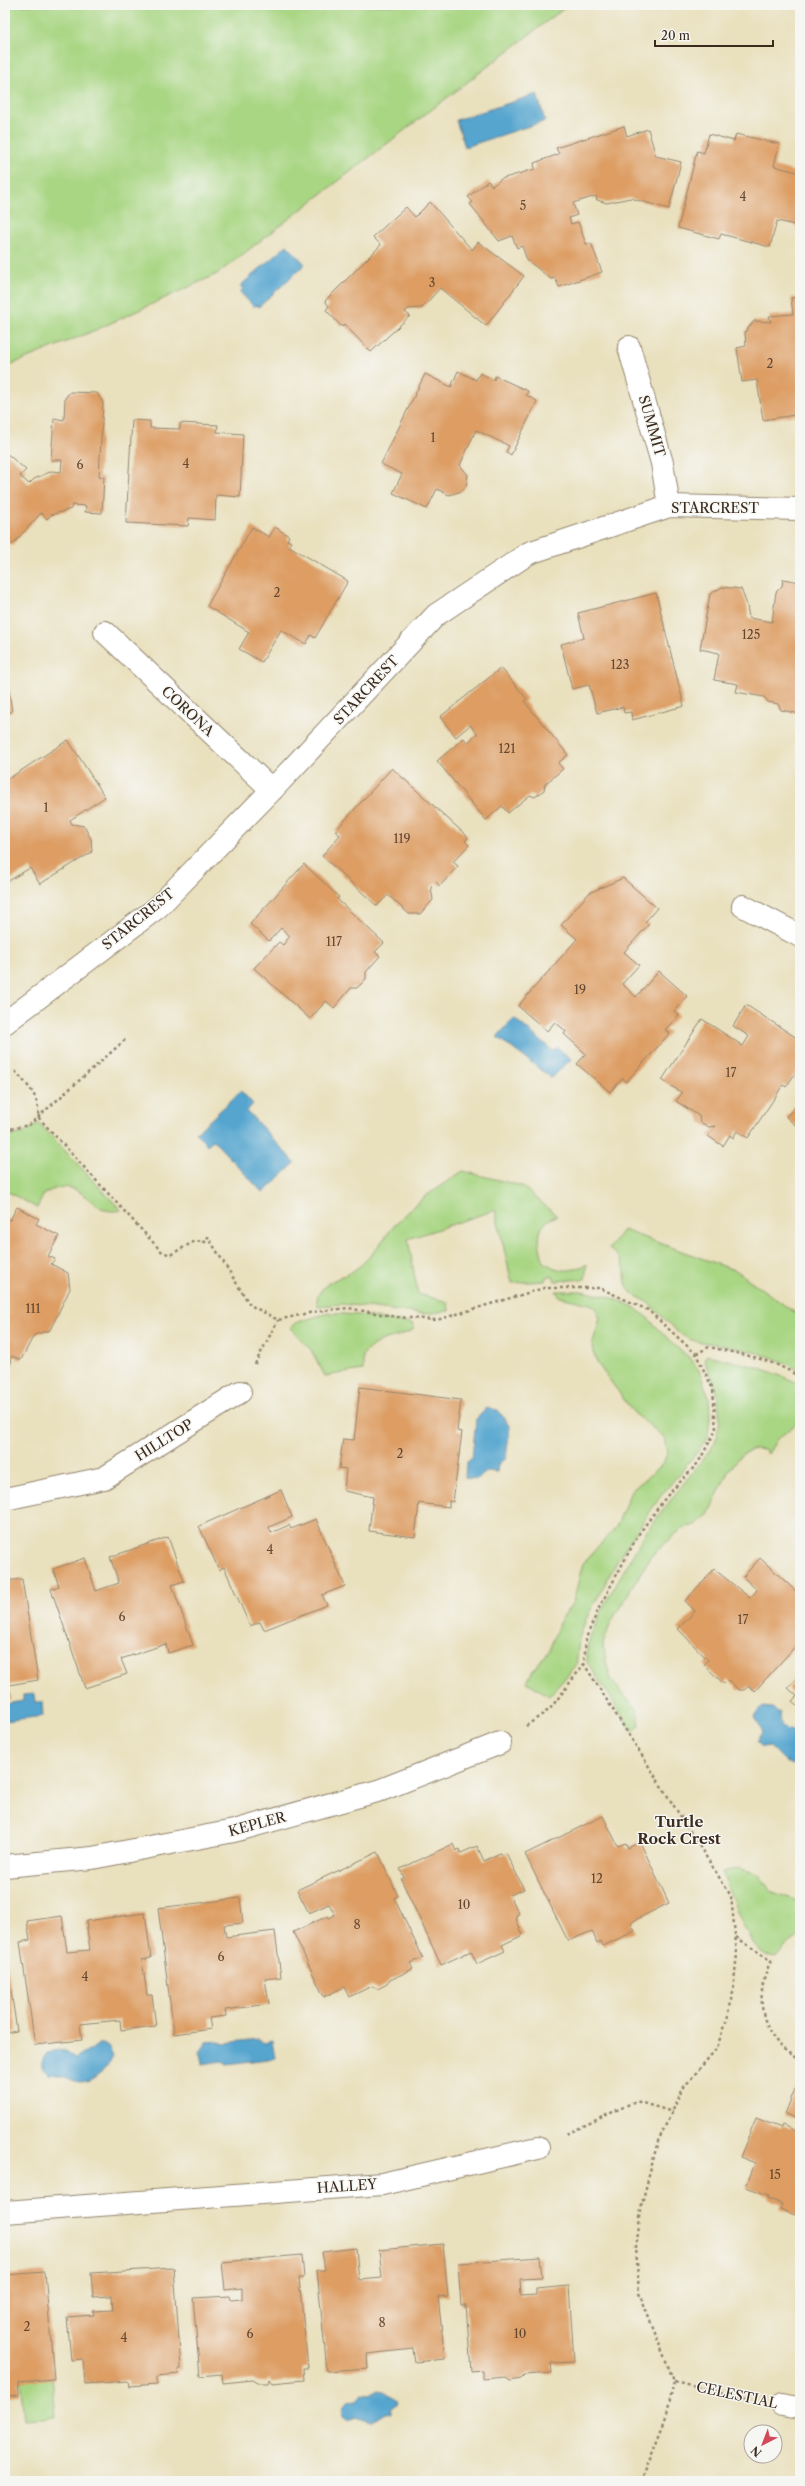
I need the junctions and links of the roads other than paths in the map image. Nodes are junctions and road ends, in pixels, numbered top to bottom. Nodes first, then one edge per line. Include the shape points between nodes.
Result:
1 (629, 347) dead end
2 (669, 506) junction
3 (800, 509) edge
4 (105, 632) dead end
5 (272, 790) junction
6 (743, 906) dead end
7 (800, 936) edge
8 (5, 1023) edge
9 (240, 1392) road end
10 (5, 1499) edge
11 (500, 1743) dead end
12 (5, 1866) edge
13 (538, 2148) road end
14 (5, 2212) edge

1 - 2 street, SUMMIT via 662,463
2 - 3 street, STARCREST
2 - 5 street, STARCREST via 529,553 436,615
4 - 5 street, CORONA
5 - 8 street, STARCREST via 158,906
6 - 7 street
9 - 10 street, HILLTOP via 104,1478
11 - 12 street, KEPLER via 381,1790 234,1831 92,1858
13 - 14 street, HALLEY via 382,2184

